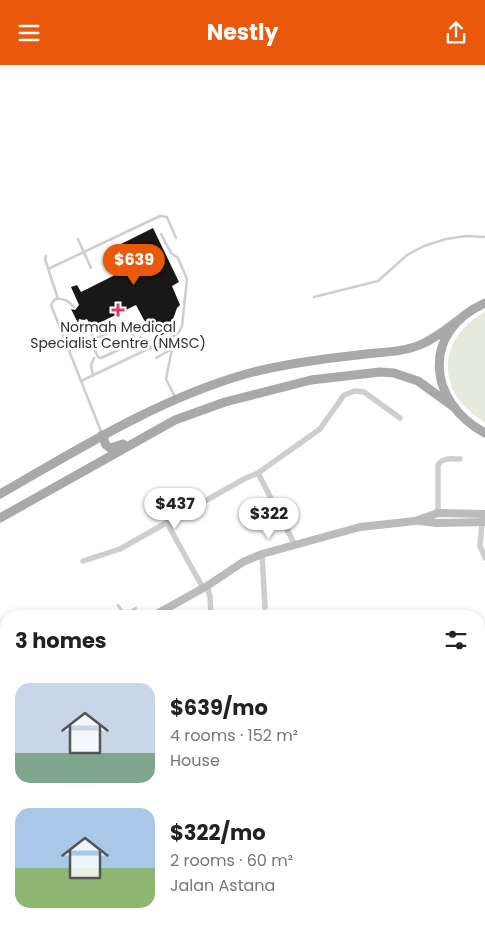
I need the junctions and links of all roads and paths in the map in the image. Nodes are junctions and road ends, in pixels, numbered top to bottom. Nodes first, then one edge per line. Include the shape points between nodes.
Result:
1 (161, 234) dead end
2 (485, 237) edge
3 (176, 238) dead end
4 (78, 239) dead end
5 (85, 253) junction
6 (46, 255) dead end
7 (91, 268) dead end
8 (48, 269) junction
9 (314, 297) dead end
10 (58, 299) junction
11 (485, 303) edge
12 (74, 307) dead end
13 (460, 319) junction
14 (81, 322) dead end
15 (140, 337) dead end
16 (95, 339) junction
17 (171, 339) junction
18 (90, 341) junction
19 (150, 348) junction
20 (172, 349) junction
21 (69, 350) junction
22 (94, 358) dead end
23 (156, 358) dead end
24 (93, 376) junction
25 (81, 381) junction
26 (176, 399) junction
27 (454, 407) junction
28 (400, 418) dead end
29 (175, 420) junction
30 (485, 433) edge
31 (102, 435) junction
32 (460, 459) dead end
33 (258, 473) junction
34 (0, 494) edge
35 (485, 512) edge
36 (438, 513) junction
37 (0, 518) edge
38 (415, 521) junction
39 (483, 522) edge
40 (166, 523) junction
41 (295, 545) junction
42 (262, 554) junction
43 (485, 558) edge
44 (82, 561) dead end
45 (205, 587) junction
46 (118, 605) dead end
47 (265, 607) dead end
48 (136, 608) dead end
49 (121, 610) edge
50 (132, 610) edge
51 (165, 610) edge
52 (211, 610) edge

1 - 17 lane via 171,253 178,258 186,277 182,326
2 - 9 lane via 466,236 424,246 406,255 378,281
3 - 5 lane via 168,217 164,215
4 - 5 lane
5 - 7 lane
5 - 8 lane
6 - 8 lane
8 - 10 lane
10 - 12 lane via 66,300
10 - 21 lane via 51,307
11 - 13 main road
13 - 26 main road via 421,345 405,350 297,363 245,375
13 - 27 main road via 446,336 439,357 443,391
14 - 16 lane
15 - 19 lane
16 - 18 lane
16 - 18 lane via 127,325 136,341 102,358 96,355
17 - 19 lane
17 - 20 lane
18 - 21 lane
19 - 24 lane
20 - 23 lane
20 - 26 lane via 166,379
21 - 25 lane
22 - 24 lane via 90,365
24 - 25 lane
25 - 31 lane
26 - 31 main road
27 - 29 main road via 418,381 380,372 311,380 224,402
27 - 30 main road via 470,424
28 - 33 street via 364,392 349,393 344,395 320,429
29 - 31 main road via 117,447 106,445
29 - 37 main road
31 - 34 main road
32 - 36 street via 445,459 438,465
33 - 40 street
33 - 41 street
35 - 36 main road
36 - 38 main road
38 - 39 main road
38 - 41 main road via 360,527
39 - 43 street via 480,545
40 - 44 street via 120,549
40 - 45 street
41 - 42 main road
42 - 45 main road via 243,562
42 - 47 street
45 - 51 main road
45 - 52 street
46 - 49 lane
48 - 50 lane

